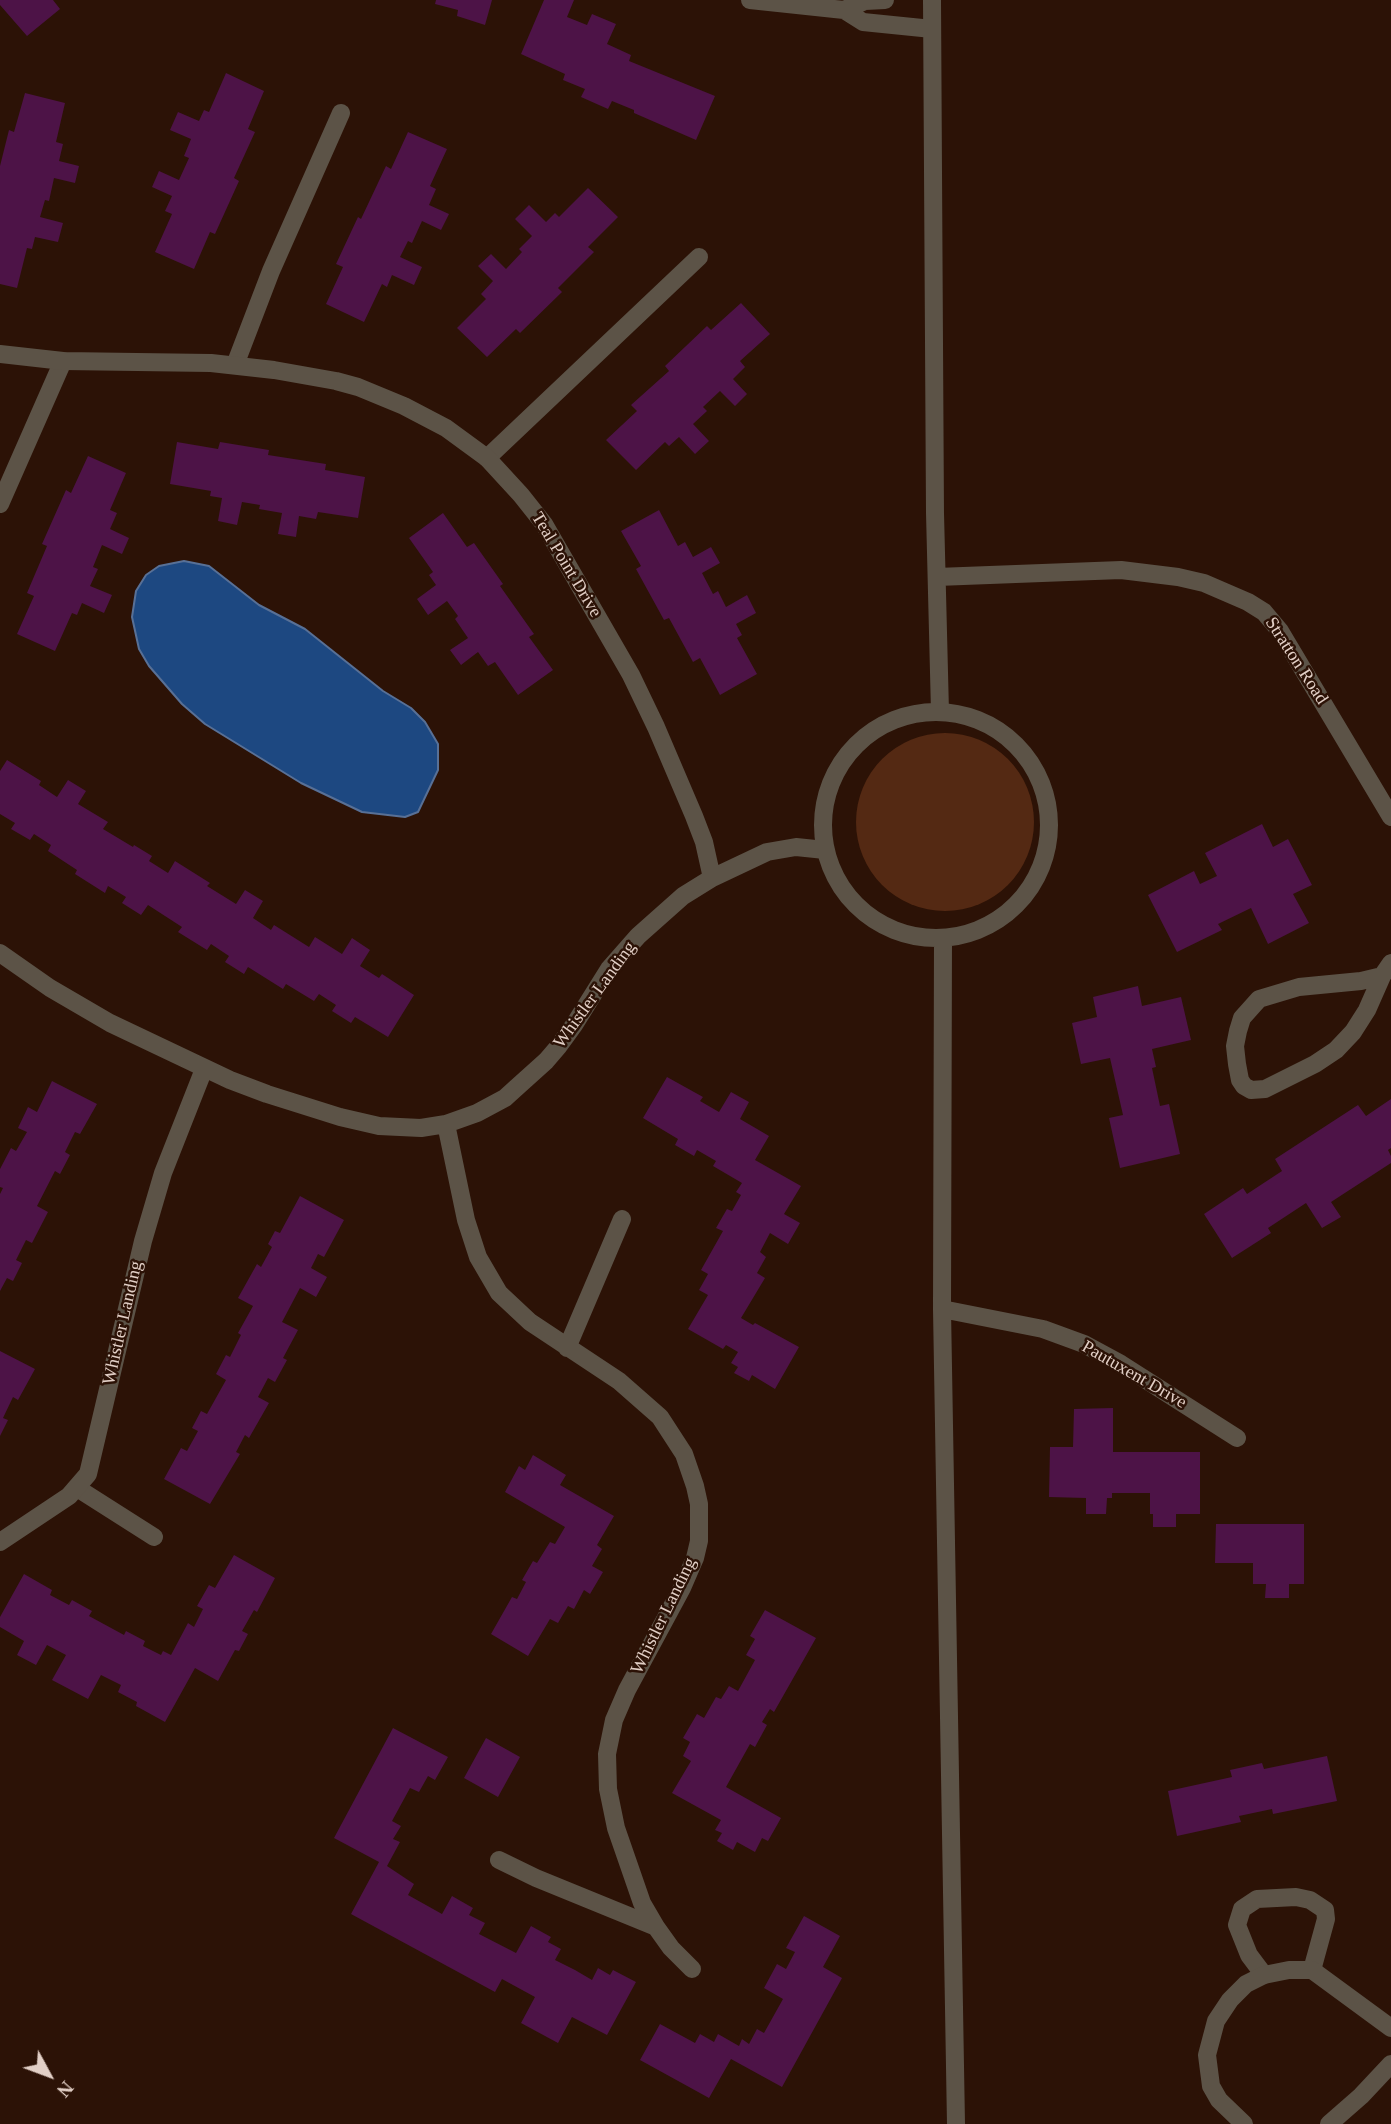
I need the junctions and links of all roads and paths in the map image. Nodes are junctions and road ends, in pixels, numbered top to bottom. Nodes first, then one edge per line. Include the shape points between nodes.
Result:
1 (750, 0) edge
2 (885, 0) edge
3 (932, 0) edge
4 (844, 10) junction
5 (932, 29) junction
6 (341, 113) dead end
7 (699, 257) dead end
8 (0, 354) edge
9 (63, 361) junction
10 (234, 365) junction
11 (487, 458) junction
12 (0, 504) edge
13 (937, 577) junction
14 (940, 712) junction
15 (1391, 817) edge
16 (825, 850) junction
17 (712, 878) junction
18 (943, 939) junction
19 (0, 953) edge
20 (1386, 970) edge
21 (204, 1069) junction
22 (446, 1124) junction
23 (622, 1219) dead end
24 (942, 1309) junction
25 (567, 1348) junction
26 (1237, 1438) dead end
27 (77, 1488) junction
28 (154, 1538) dead end
29 (0, 1542) edge
30 (499, 1860) dead end
31 (656, 1927) junction
32 (692, 1969) dead end
33 (1312, 1970) junction
34 (1264, 1975) junction
35 (1391, 2028) edge
36 (1391, 2064) edge
37 (956, 2124) edge
38 (1244, 2124) edge
39 (1329, 2124) edge

1 - 4 street
2 - 4 street via 865,1
3 - 5 street
4 - 5 street via 863,22
5 - 13 street
6 - 10 street
7 - 11 street
8 - 9 street, Teal Point Drive
9 - 10 street, Teal Point Drive
9 - 12 street
10 - 11 street, Teal Point Drive via 358,387 446,428
11 - 17 street, Teal Point Drive via 544,524 631,676 694,816
13 - 14 street
13 - 15 street, Stratton Road via 1121,570 1204,583 1248,602 1280,631
14 - 16 street via 903,716 869,734 842,762 826,796
14 - 18 street via 977,719 1010,739 1035,769 1048,805 1048,843 1036,879 1012,909 980,930
16 - 17 street, Whistler Landing via 796,847 767,852
16 - 18 street via 834,875 853,903 879,924 910,936
17 - 22 street, Whistler Landing via 682,896 638,936 609,969 546,1061 505,1098
18 - 24 street
19 - 21 street, Whistler Landing via 110,1023
20 - 20 street via 1361,981 1299,987 1259,999 1242,1018 1238,1031 1237,1064 1244,1086 1265,1089 1336,1050 1367,1010
21 - 22 street, Whistler Landing via 300,1105 379,1126
21 - 27 street, Whistler Landing via 163,1173 92,1460
22 - 25 street, Whistler Landing via 478,1257 499,1293
23 - 25 street
24 - 26 street, Pautuxent Drive via 1043,1329 1084,1344
24 - 37 street
25 - 31 street, Whistler Landing via 619,1381 665,1423 684,1454 699,1504 695,1558 627,1690 607,1754 616,1828 642,1903
27 - 28 street
27 - 29 street, Whistler Landing
30 - 31 street, Whistler Landing
31 - 32 street, Whistler Landing
33 - 34 street
33 - 34 street via 1325,1910 1296,1897 1257,1899 1242,1909 1237,1925 1249,1955
33 - 35 street
34 - 38 street via 1230,2000 1212,2032 1207,2055 1219,2100
36 - 39 street

